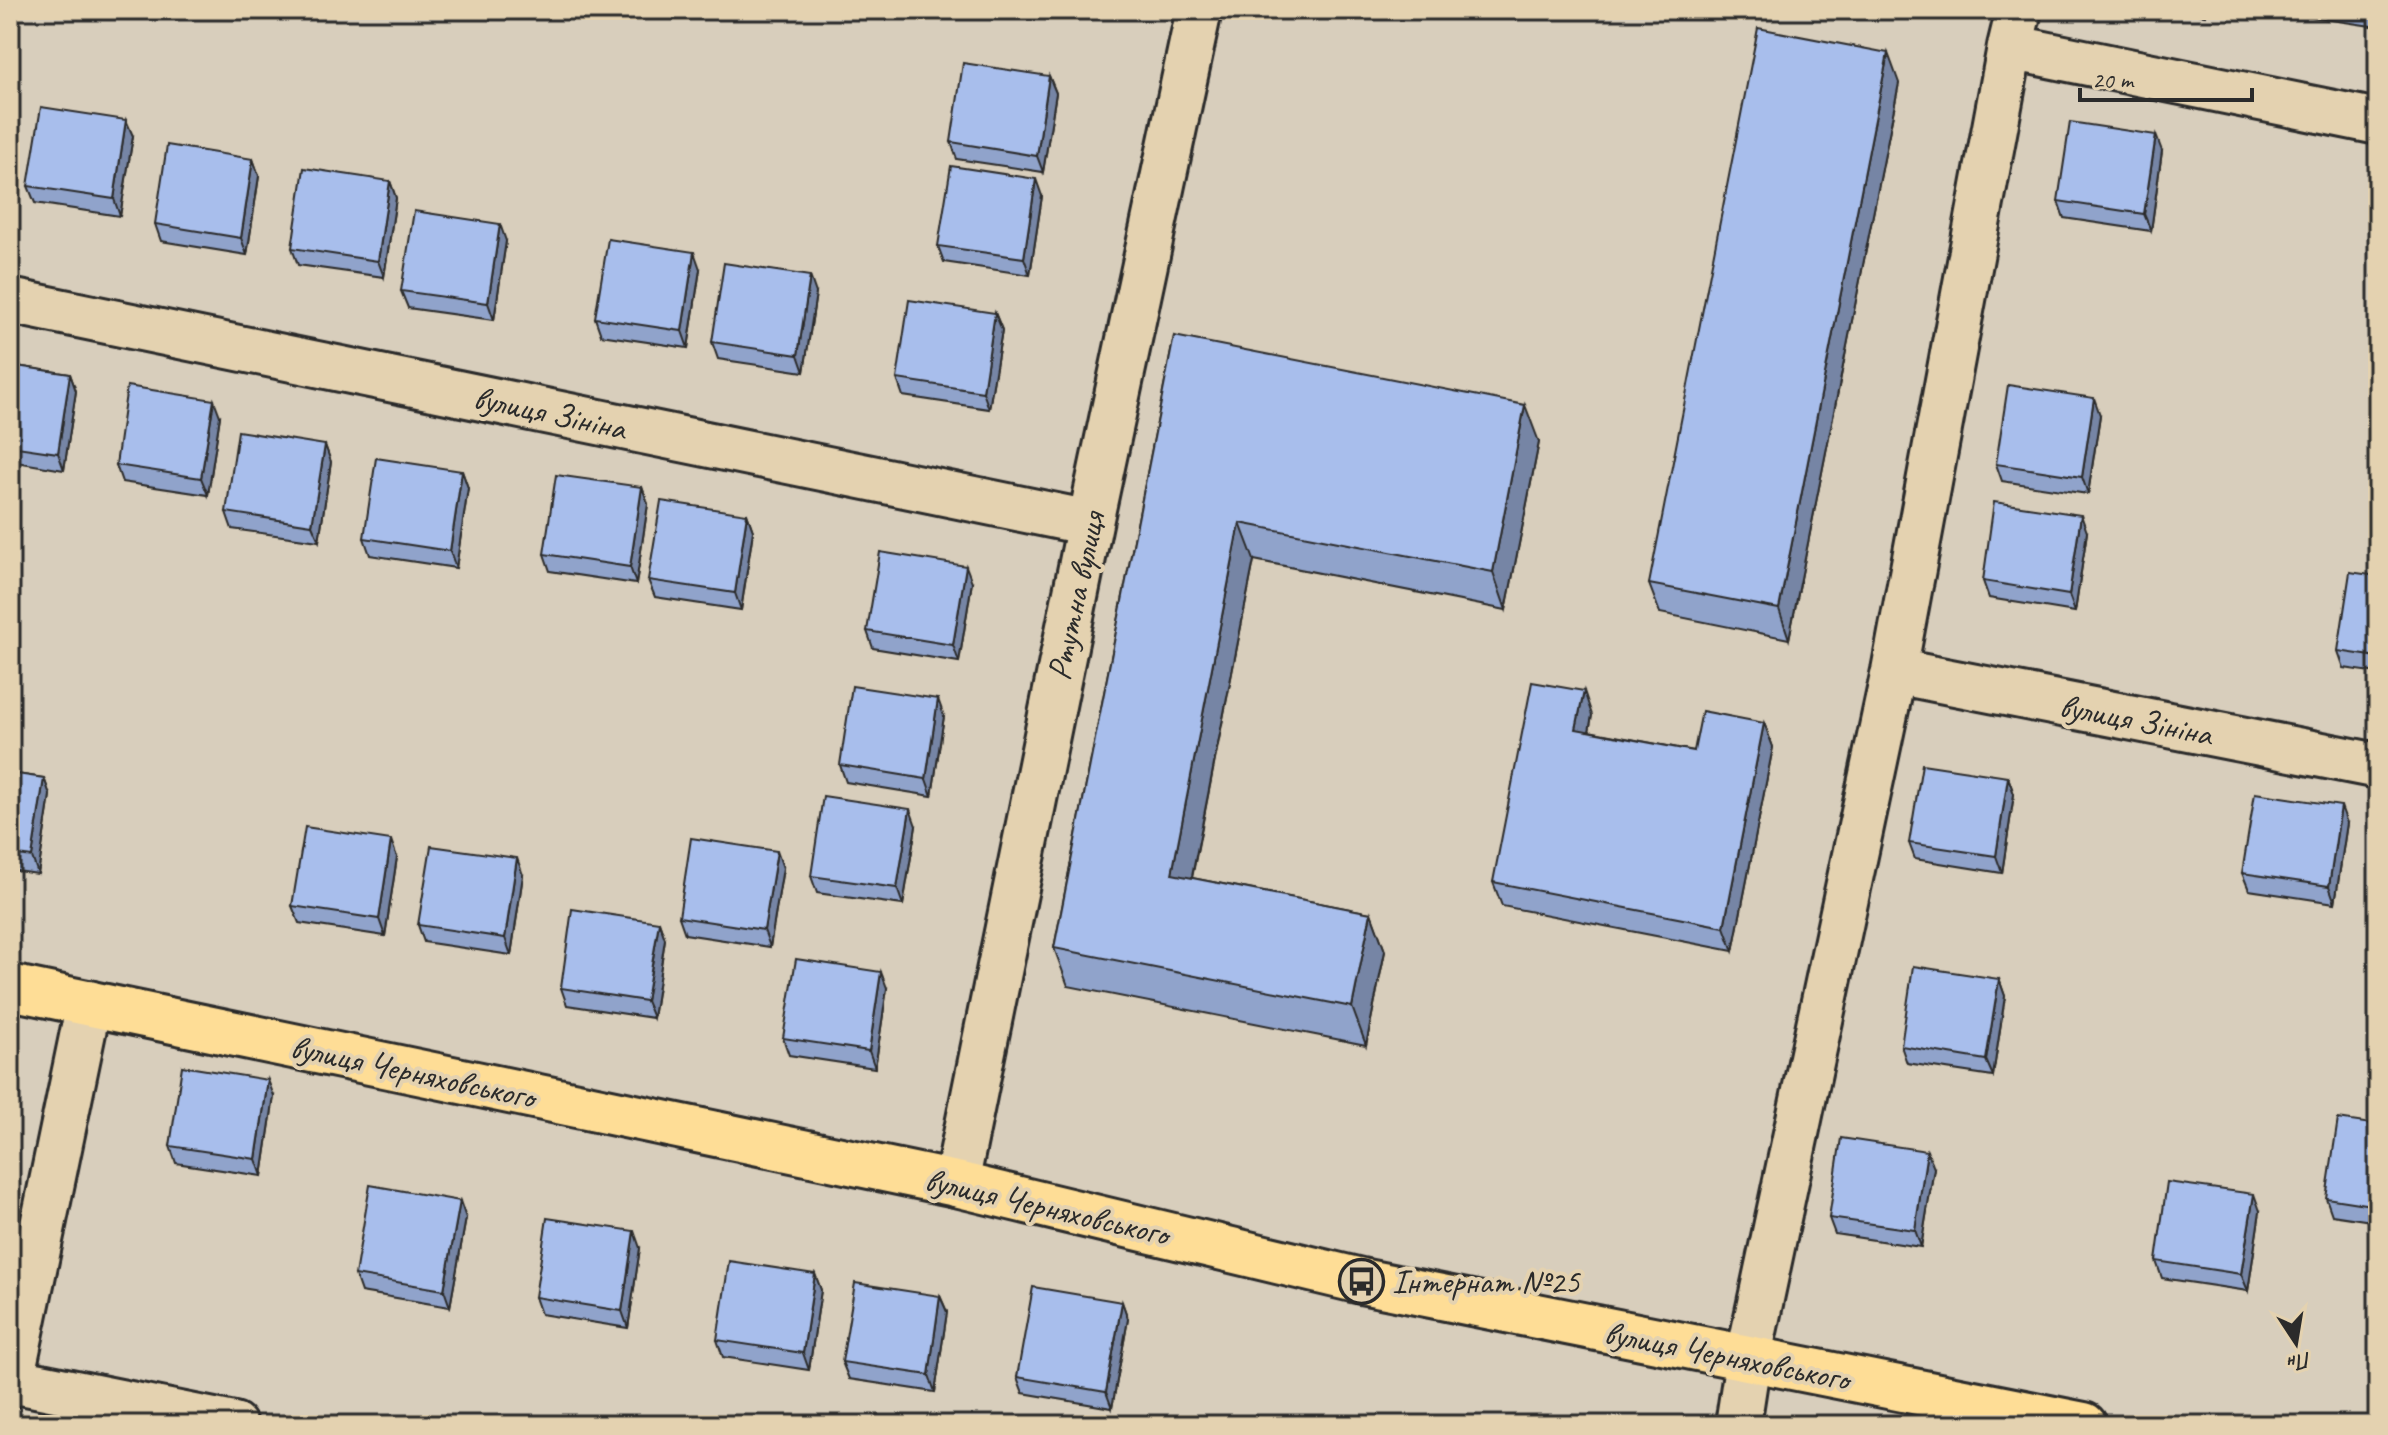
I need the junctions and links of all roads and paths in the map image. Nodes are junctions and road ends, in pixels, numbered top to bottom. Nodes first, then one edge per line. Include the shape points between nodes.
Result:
1 (1199, 10) edge
2 (2014, 28) edge
3 (2378, 122) edge
4 (10, 301) edge
5 (1090, 523) junction
6 (1894, 671) junction
7 (2378, 766) edge
8 (10, 987) edge
9 (89, 1003) junction
10 (956, 1184) junction
11 (1748, 1360) junction
12 (11, 1382) edge
13 (234, 1425) edge
14 (1738, 1425) edge
15 (2084, 1425) edge

1 - 5 street, Ртутна вулиця
2 - 3 street
2 - 6 street
4 - 5 street, вулиця Зініна
5 - 10 street, Ртутна вулиця
6 - 7 street, вулиця Зініна
6 - 11 street
8 - 9 main road, вулиця Черняховського
9 - 10 main road, вулиця Черняховського
9 - 12 street
10 - 11 main road, вулиця Черняховського via 1361,1281
11 - 14 street
11 - 15 main road, вулиця Черняховського
12 - 13 street

